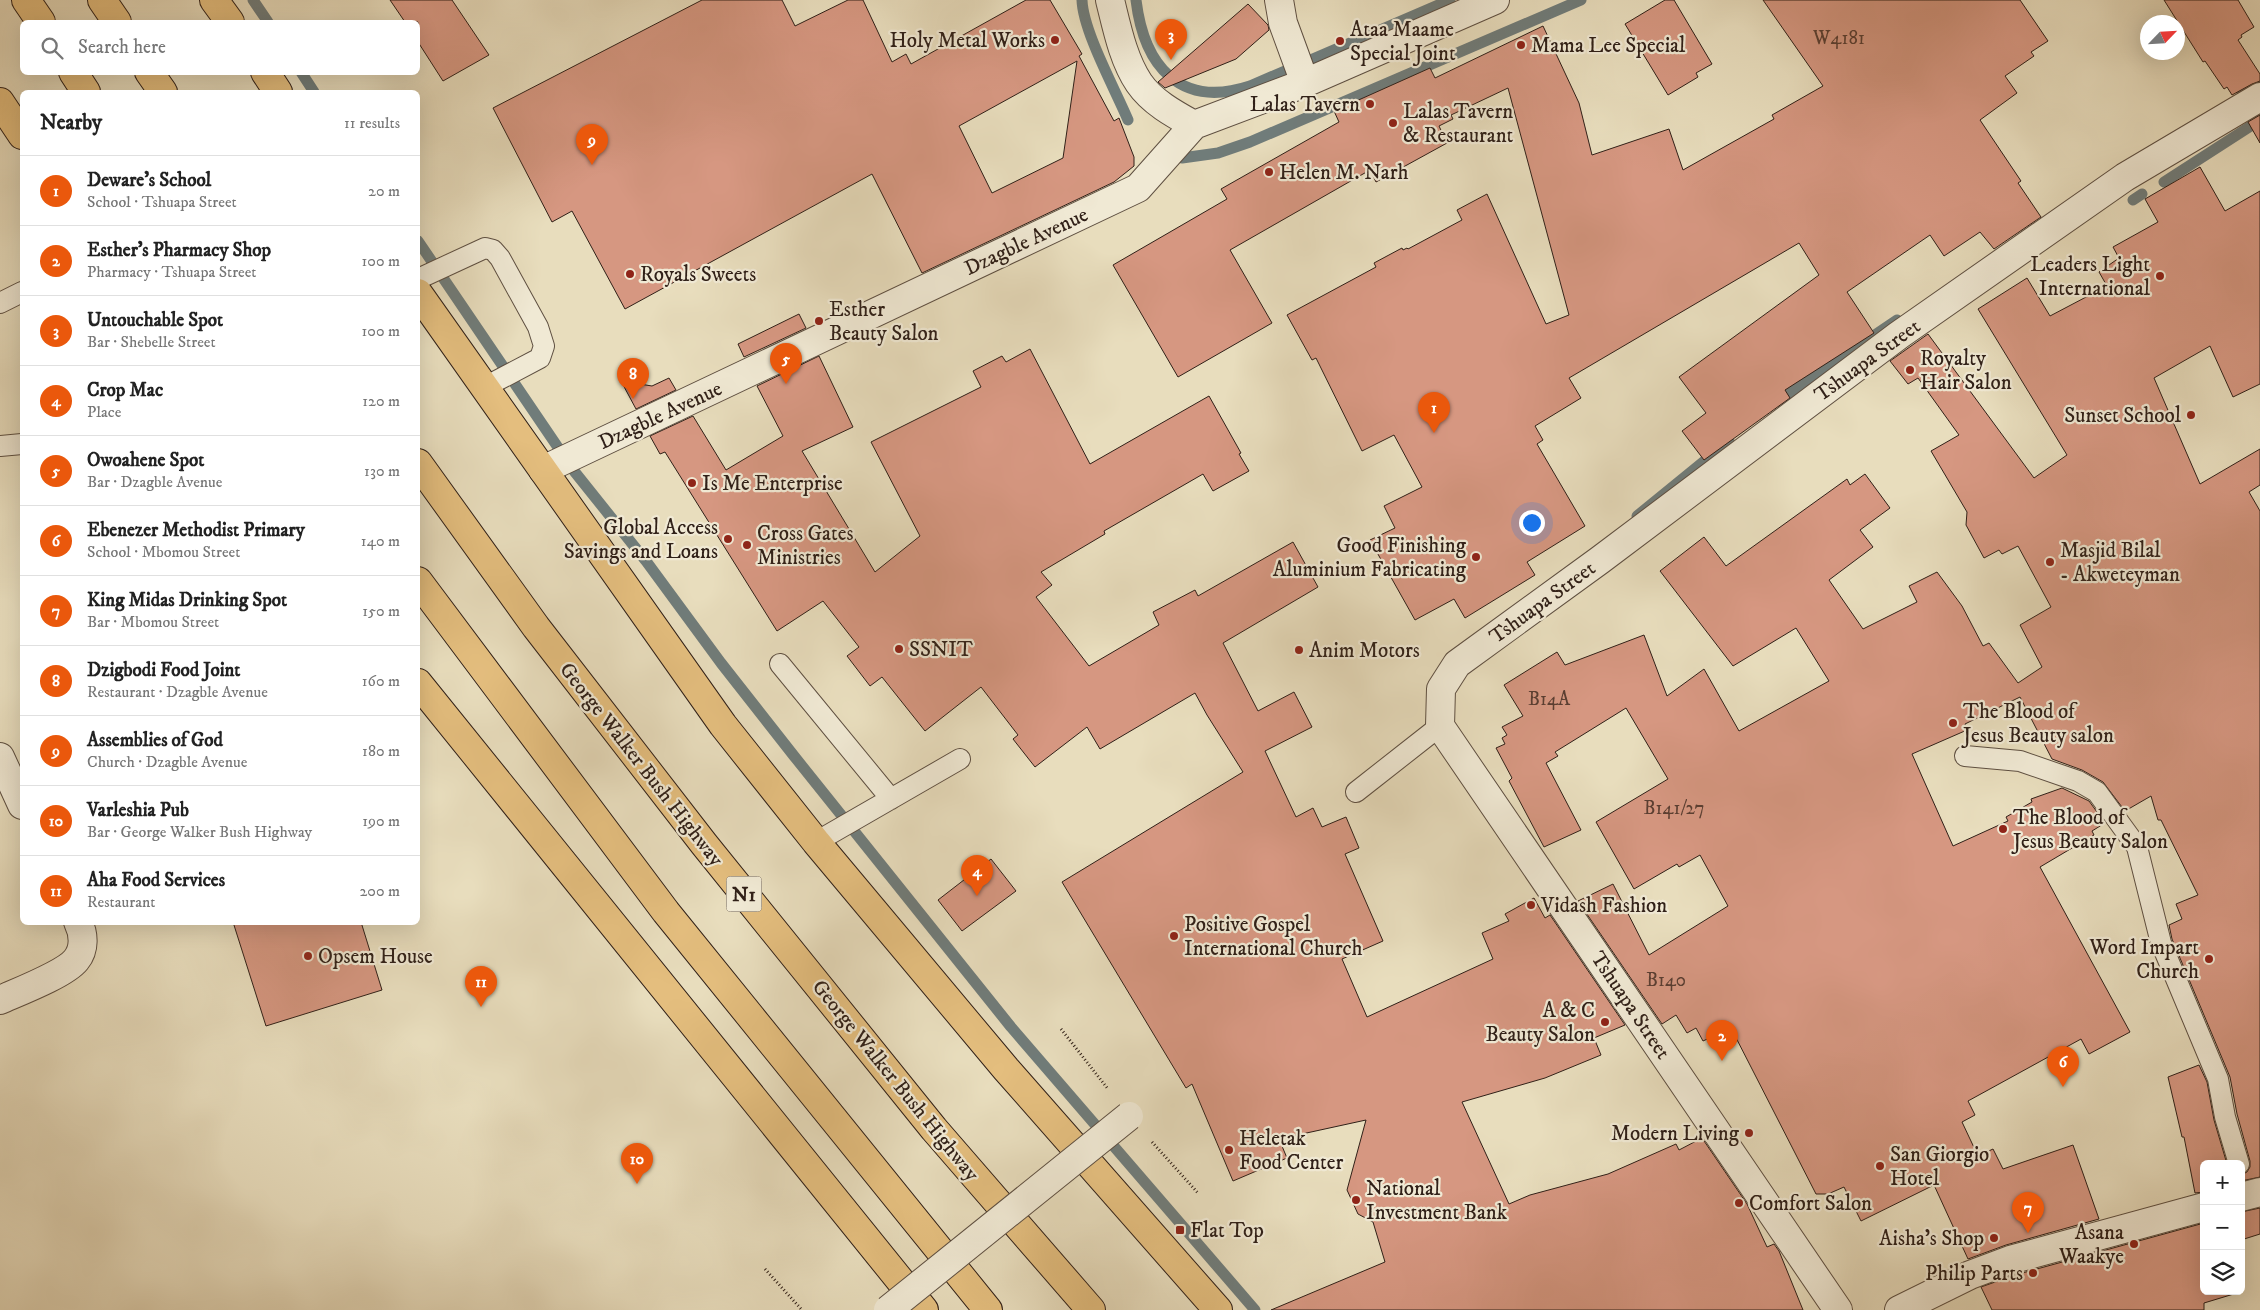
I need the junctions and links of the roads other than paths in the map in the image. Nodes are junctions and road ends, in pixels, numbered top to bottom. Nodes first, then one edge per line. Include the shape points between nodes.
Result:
1 (26, 0) edge
2 (102, 0) edge
3 (214, 0) edge
4 (1110, 0) edge
5 (1279, 0) edge
6 (1495, 0) edge
7 (39, 20) edge
8 (115, 20) edge
9 (229, 20) edge
10 (75, 75) edge
11 (152, 75) edge
12 (267, 75) edge
13 (1305, 83) junction
14 (85, 90) edge
15 (162, 90) edge
16 (277, 90) edge
17 (2260, 97) edge
18 (0, 102) edge
19 (1194, 125) junction
20 (20, 133) edge
21 (420, 278) edge
22 (20, 293) edge
23 (420, 296) edge
24 (0, 303) edge
25 (483, 388) junction
26 (20, 444) edge
27 (0, 446) edge
28 (420, 466) edge
29 (543, 470) junction
30 (420, 583) edge
31 (780, 664) dead end
32 (420, 686) edge
33 (1440, 726) junction
34 (0, 756) edge
35 (1965, 756) dead end
36 (960, 760) dead end
37 (1356, 792) dead end
38 (891, 798) junction
39 (20, 801) edge
40 (816, 842) junction
41 (79, 925) edge
42 (0, 1000) edge
43 (1129, 1116) dead end
44 (2238, 1160) edge
45 (2200, 1208) edge
46 (888, 1310) edge
47 (924, 1310) edge
48 (988, 1310) edge
49 (1091, 1310) edge
50 (1218, 1310) edge
51 (1838, 1310) edge
52 (1899, 1310) edge

1 - 7 highway
2 - 8 highway
3 - 9 highway
4 - 19 street via 1122,47 1140,84 1166,110
5 - 13 street via 1283,23
6 - 13 street, Dzagble Avenue
10 - 14 highway
11 - 15 highway
12 - 16 highway
13 - 19 street, Dzagble Avenue
17 - 33 street, Tshuapa Street via 2125,177 1899,335 1457,664 1440,689
18 - 20 highway
19 - 29 street, Dzagble Avenue via 1138,188
21 - 25 lane via 485,248 493,250 500,258 538,327 544,346 540,358
22 - 24 lane
23 - 25 highway
25 - 29 highway
26 - 27 lane
28 - 49 highway, George Walker Bush Highway / N1 via 536,627 704,844 934,1130
29 - 40 highway via 723,725
30 - 48 highway via 666,912
31 - 38 lane
32 - 47 highway
33 - 37 lane
33 - 51 street, Tshuapa Street
34 - 39 street
35 - 44 lane via 2020,761 2078,781 2097,792 2136,846 2161,943 2218,1079
36 - 38 lane
38 - 40 lane
40 - 50 highway via 1006,1069
41 - 42 street via 83,945 76,960
43 - 46 street, bridge
45 - 52 street via 2010,1260 1970,1275

